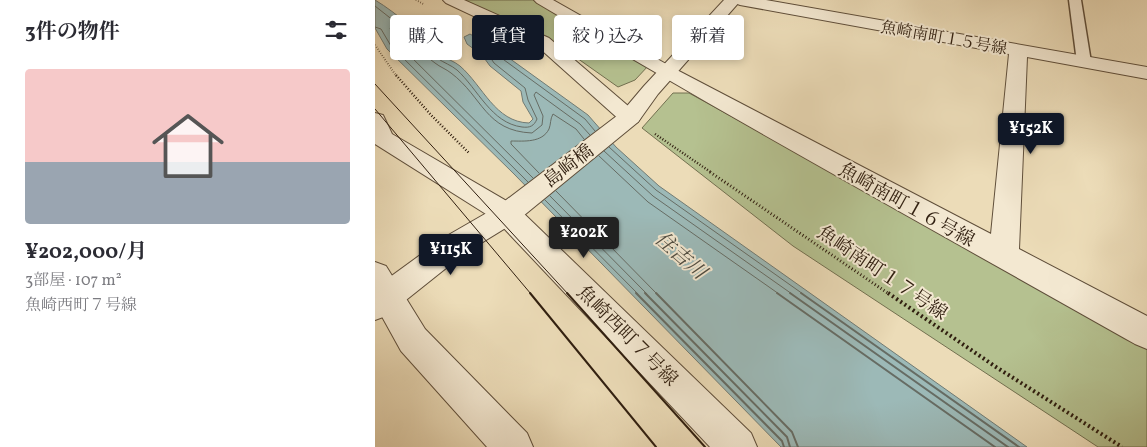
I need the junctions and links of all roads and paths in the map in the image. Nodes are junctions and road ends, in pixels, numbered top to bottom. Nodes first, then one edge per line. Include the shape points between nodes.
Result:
1 (451, 0) edge
2 (542, 0) edge
3 (733, 0) edge
4 (740, 0) edge
5 (1075, 0) edge
6 (375, 45) edge
7 (1019, 50) junction
8 (1084, 62) junction
9 (668, 72) junction
10 (1147, 73) edge
11 (630, 117) junction
12 (375, 120) edge
13 (472, 156) dead end
14 (507, 214) junction
15 (1004, 257) junction
16 (379, 293) edge
17 (1147, 333) edge
18 (513, 447) edge
19 (737, 447) edge
20 (1122, 447) edge

1 - 11 street via 543,42
2 - 9 street, 魚崎南町１６号線
3 - 9 street, 島崎橋
4 - 7 street, 魚崎南町１５号線
5 - 8 lane
6 - 13 path via 429,115
7 - 8 street, 魚崎南町１５号線
7 - 15 street
8 - 10 street, 魚崎南町１５号線
9 - 11 street, 島崎橋
9 - 15 street, 魚崎南町１６号線
11 - 14 street, 島崎橋
11 - 20 path, 魚崎南町１７号線 via 997,367
12 - 14 street, 魚崎西町７号線 via 383,138
14 - 16 street, 島崎橋
14 - 19 street, 魚崎西町７号線
15 - 17 street, 魚崎南町１６号線
16 - 18 street via 413,340

